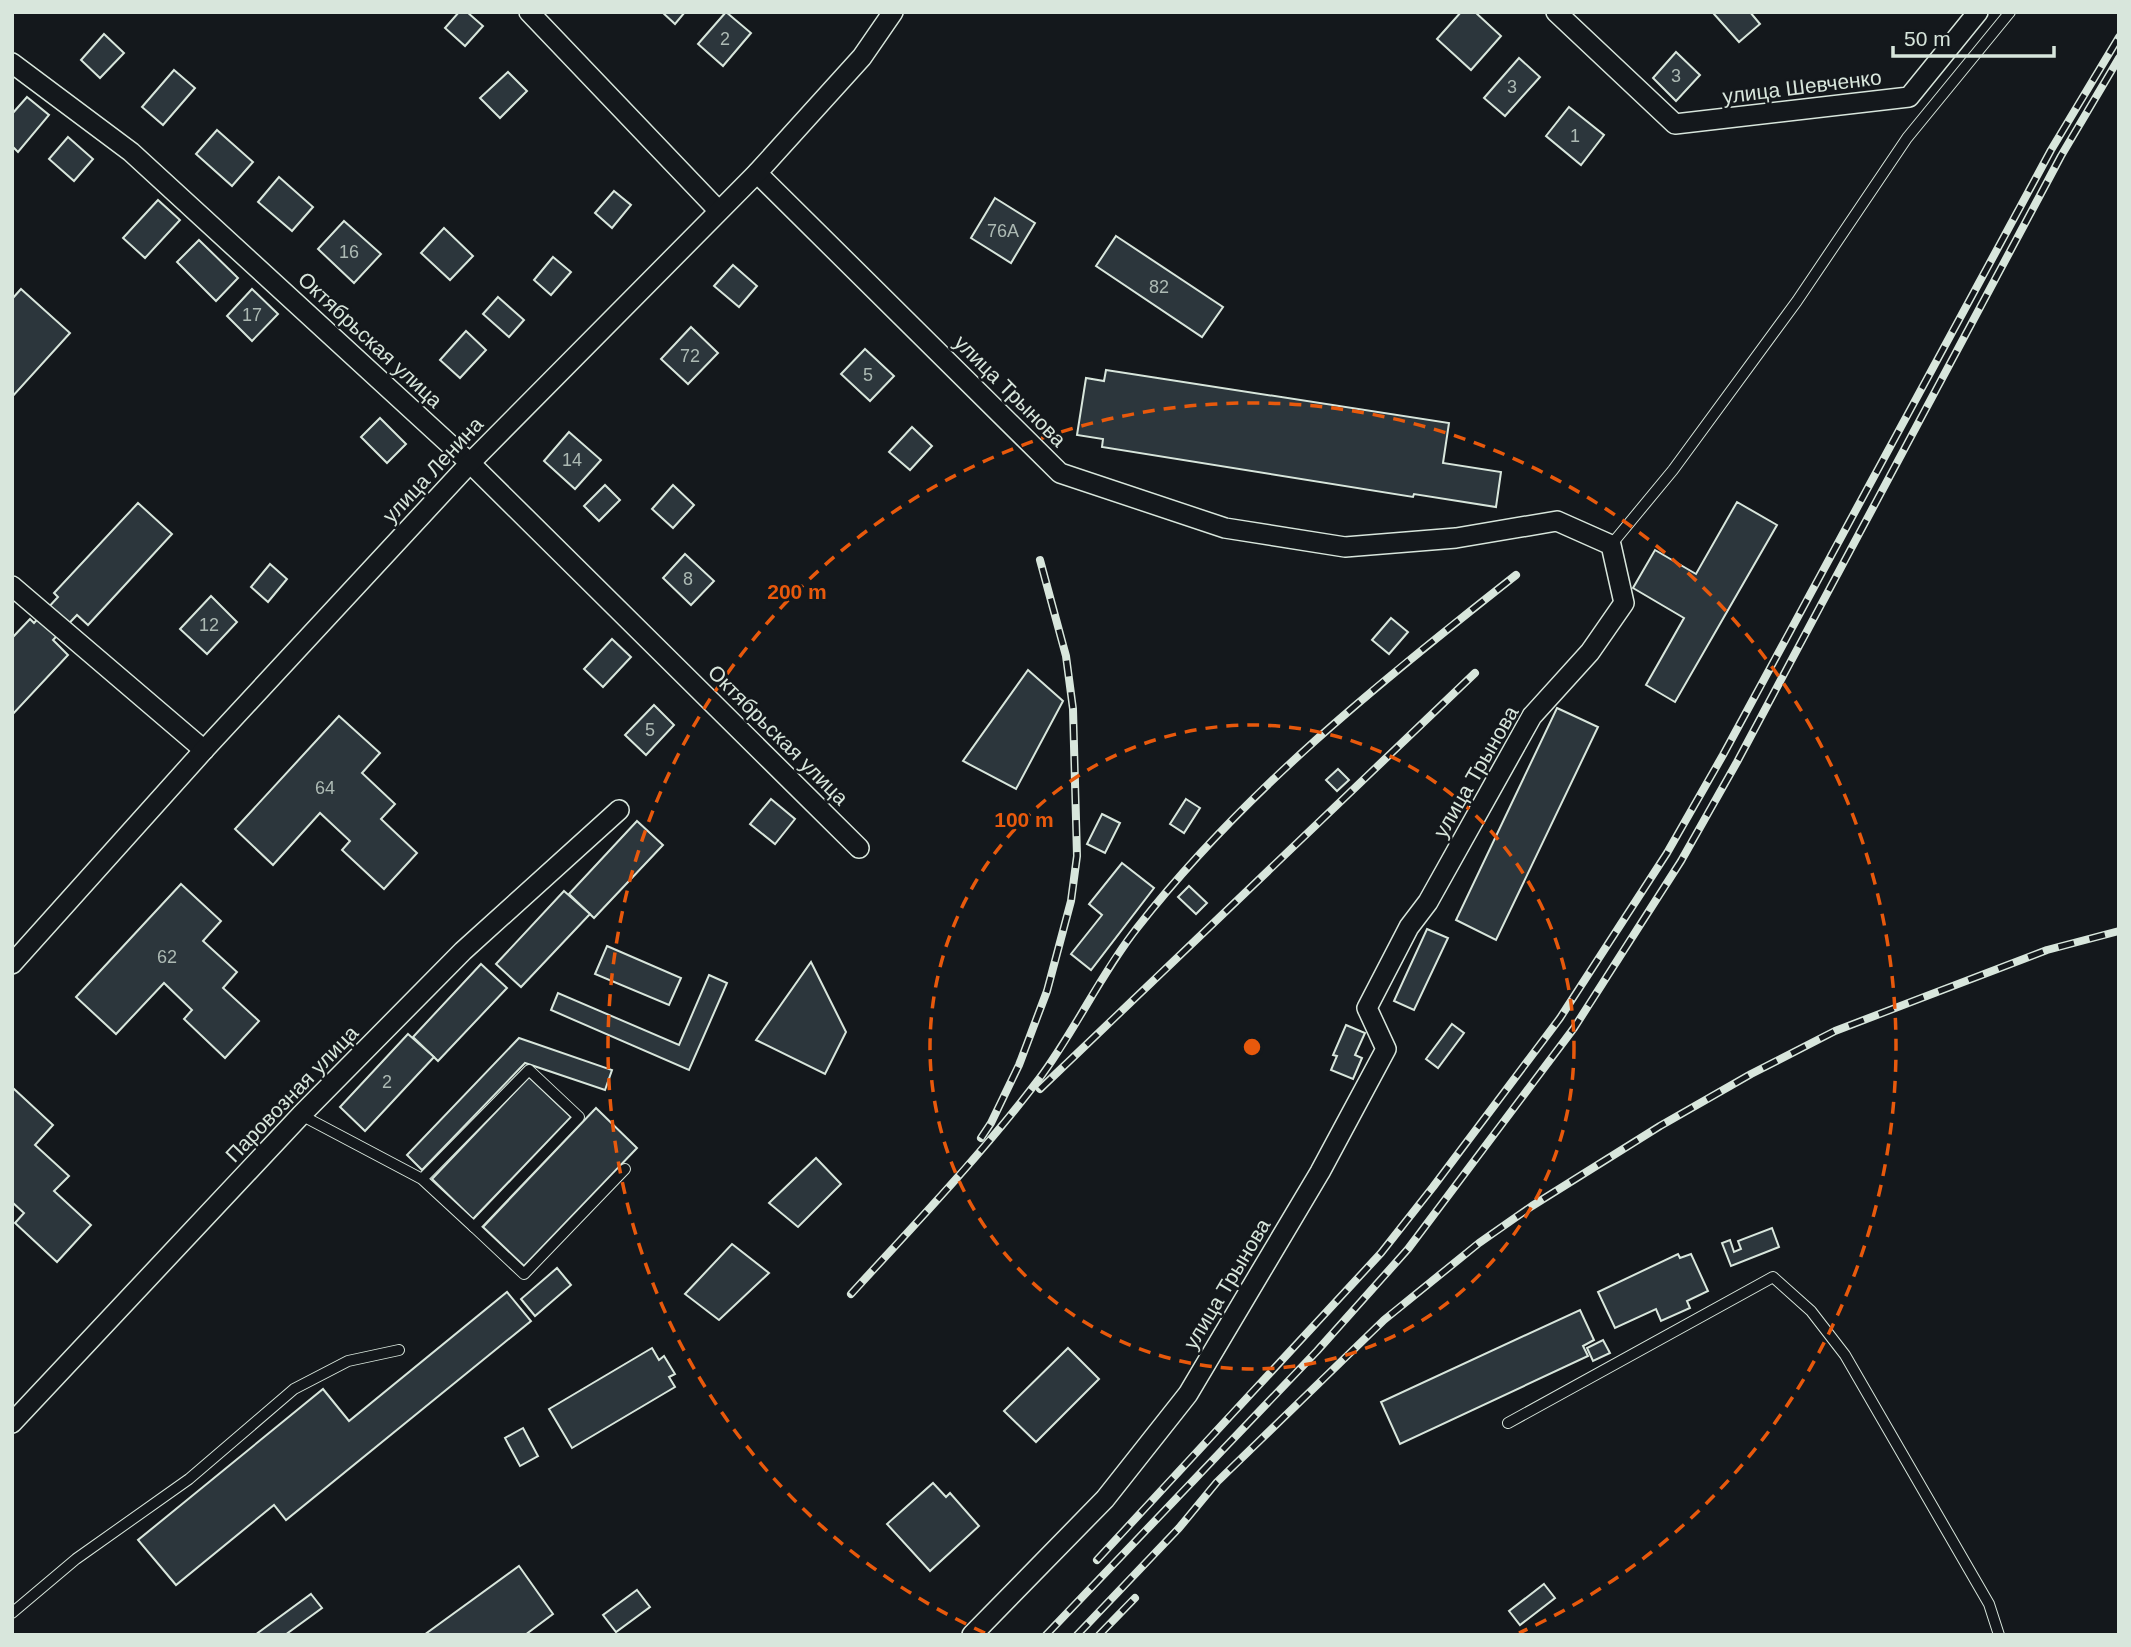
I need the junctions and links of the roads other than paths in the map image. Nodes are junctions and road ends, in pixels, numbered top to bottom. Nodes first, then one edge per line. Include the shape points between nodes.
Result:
1 (529, 12) edge
2 (893, 12) edge
3 (1556, 12) edge
4 (1978, 12) edge
5 (2010, 12) edge
6 (12, 63) edge
7 (757, 173) junction
8 (718, 210) junction
9 (470, 463) junction
10 (1611, 545) junction
11 (12, 586) edge
12 (204, 750) junction
13 (619, 810) dead end
14 (859, 848) dead end
15 (12, 964) edge
16 (301, 1115) junction
17 (625, 1168) dead end
18 (422, 1179) junction
19 (474, 1227) junction
20 (399, 1350) dead end
21 (12, 1423) edge
22 (1508, 1423) dead end
23 (12, 1612) edge
24 (972, 1635) edge
25 (1999, 1635) edge

1 - 8 street
2 - 7 street, улица Ленина via 862,57
3 - 4 street, улица Шевченко via 1675,124 1909,97
5 - 10 lane via 1907,138 1797,301 1673,470
6 - 9 street, Октябрьская улица via 131,152
7 - 8 street, улица Ленина
7 - 10 street, улица Трынова via 1060,473 1225,528 1345,547 1456,538 1557,521
8 - 9 street, улица Ленина
9 - 12 street, улица Ленина
9 - 14 street, Октябрьская улица
10 - 24 street, улица Трынова via 1625,604 1590,652 1532,716 1428,902 1409,927 1367,1008 1386,1049 1320,1172 1188,1394 1105,1499
11 - 12 street
12 - 15 street, улица Ленина
13 - 16 street, Паровозная улица via 463,951
16 - 18 lane
16 - 21 street, Паровозная улица
17 - 19 lane via 524,1274
18 - 19 lane
18 - 19 lane via 529,1070 579,1116
20 - 23 lane via 348,1361 294,1389 189,1479 76,1559
22 - 25 lane via 1773,1277 1811,1311 1845,1354 1989,1604

